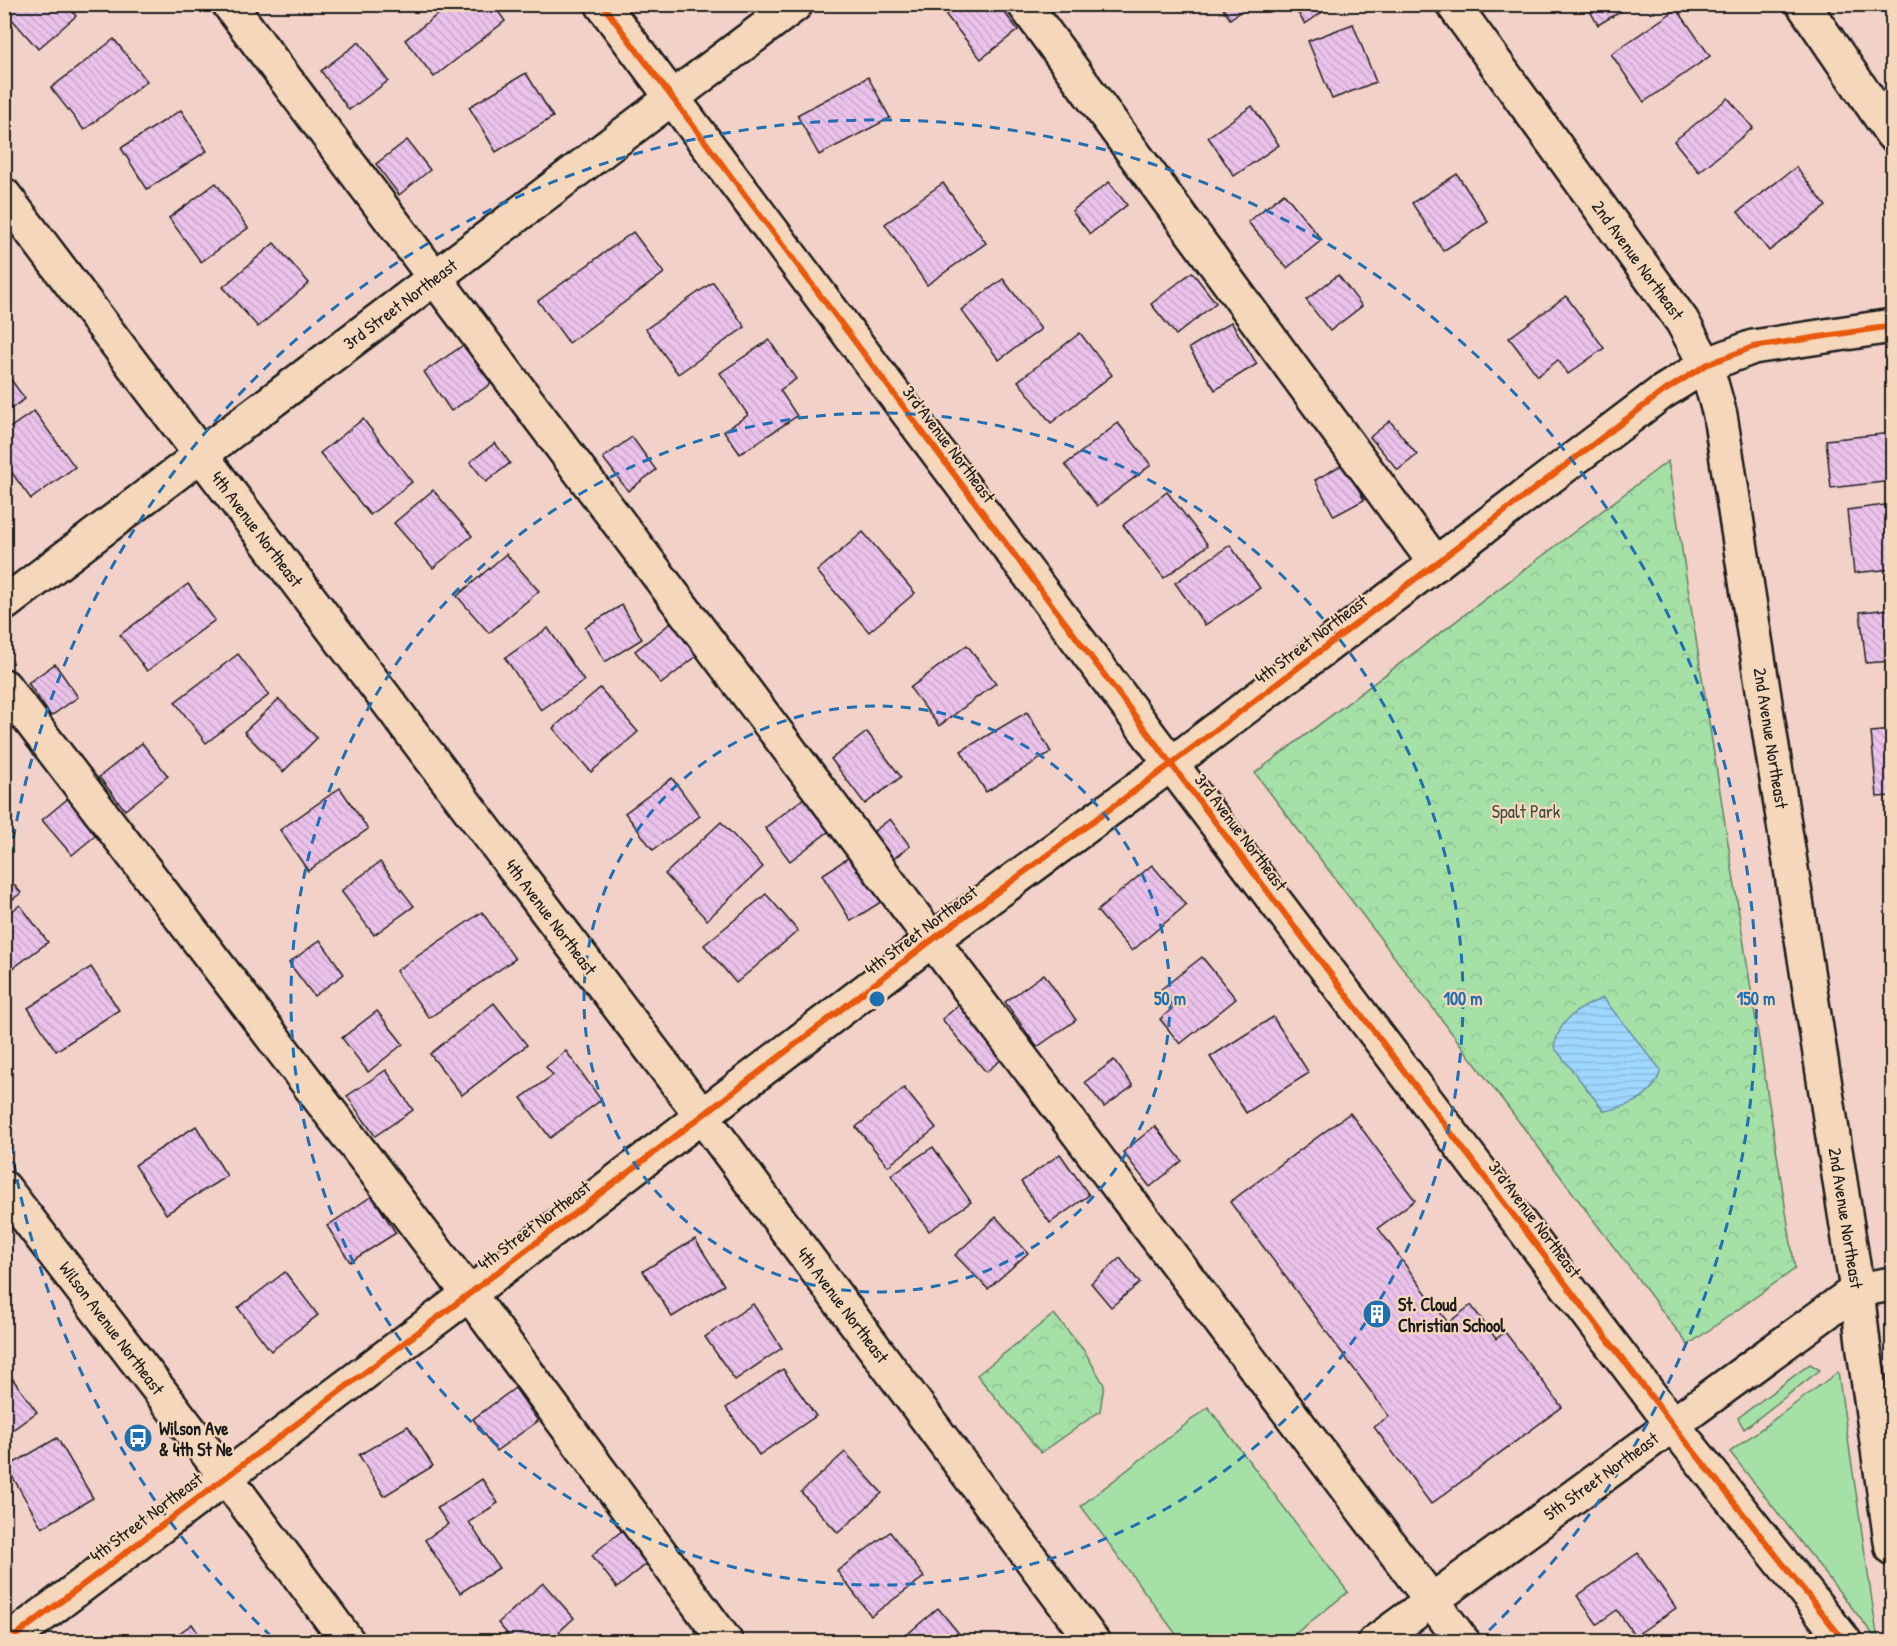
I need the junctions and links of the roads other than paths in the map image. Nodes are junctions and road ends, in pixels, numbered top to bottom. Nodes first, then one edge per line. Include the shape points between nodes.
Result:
1 (229, 4) edge
2 (602, 4) edge
3 (795, 4) edge
4 (1024, 4) edge
5 (1453, 4) edge
6 (1803, 4) edge
7 (671, 97) junction
8 (1893, 134) edge
9 (4, 195) edge
10 (435, 277) junction
11 (1893, 326) edge
12 (1706, 365) junction
13 (201, 456) junction
14 (1436, 564) junction
15 (4, 604) edge
16 (4, 686) edge
17 (1171, 764) junction
18 (932, 940) junction
19 (702, 1116) junction
20 (4, 1188) edge
21 (1893, 1284) edge
22 (1857, 1290) junction
23 (469, 1294) junction
24 (1672, 1424) junction
25 (225, 1476) junction
26 (1893, 1548) edge
27 (1431, 1599) junction
28 (7, 1641) edge
29 (348, 1641) edge
30 (726, 1641) edge
31 (1093, 1641) edge
32 (1375, 1641) edge
33 (1463, 1641) edge
34 (1845, 1641) edge

1 - 10 street
2 - 7 street, 3rd Avenue Northeast
3 - 7 street, 3rd Street Northeast
4 - 14 street
5 - 12 street, 2nd Avenue Northeast via 1683,321
6 - 8 street
7 - 10 street, 3rd Street Northeast
7 - 17 street, 3rd Avenue Northeast
9 - 13 street, 4th Avenue Northeast
10 - 13 street, 3rd Street Northeast
10 - 18 street
11 - 12 street, 4th Street Northeast via 1753,347
12 - 14 street, 4th Street Northeast via 1661,393
12 - 22 street, 2nd Avenue Northeast via 1720,415
13 - 15 street, 3rd Street Northeast
13 - 19 street, 4th Avenue Northeast
14 - 17 street, 4th Street Northeast
16 - 23 street
17 - 18 street, 4th Street Northeast
17 - 24 street, 3rd Avenue Northeast
18 - 19 street, 4th Street Northeast
18 - 27 street
19 - 23 street, 4th Street Northeast
19 - 31 street, 4th Avenue Northeast
20 - 25 street, Wilson Avenue Northeast
21 - 22 street, 5th Street Northeast
22 - 24 street, 5th Street Northeast
22 - 26 street, 2nd Avenue Northeast
23 - 25 street, 4th Street Northeast
23 - 30 street
24 - 27 street, 5th Street Northeast
24 - 34 street, 3rd Avenue Northeast
25 - 28 street, 4th Street Northeast
25 - 29 street, Wilson Avenue Northeast
27 - 32 street, 5th Street Northeast
27 - 33 street

